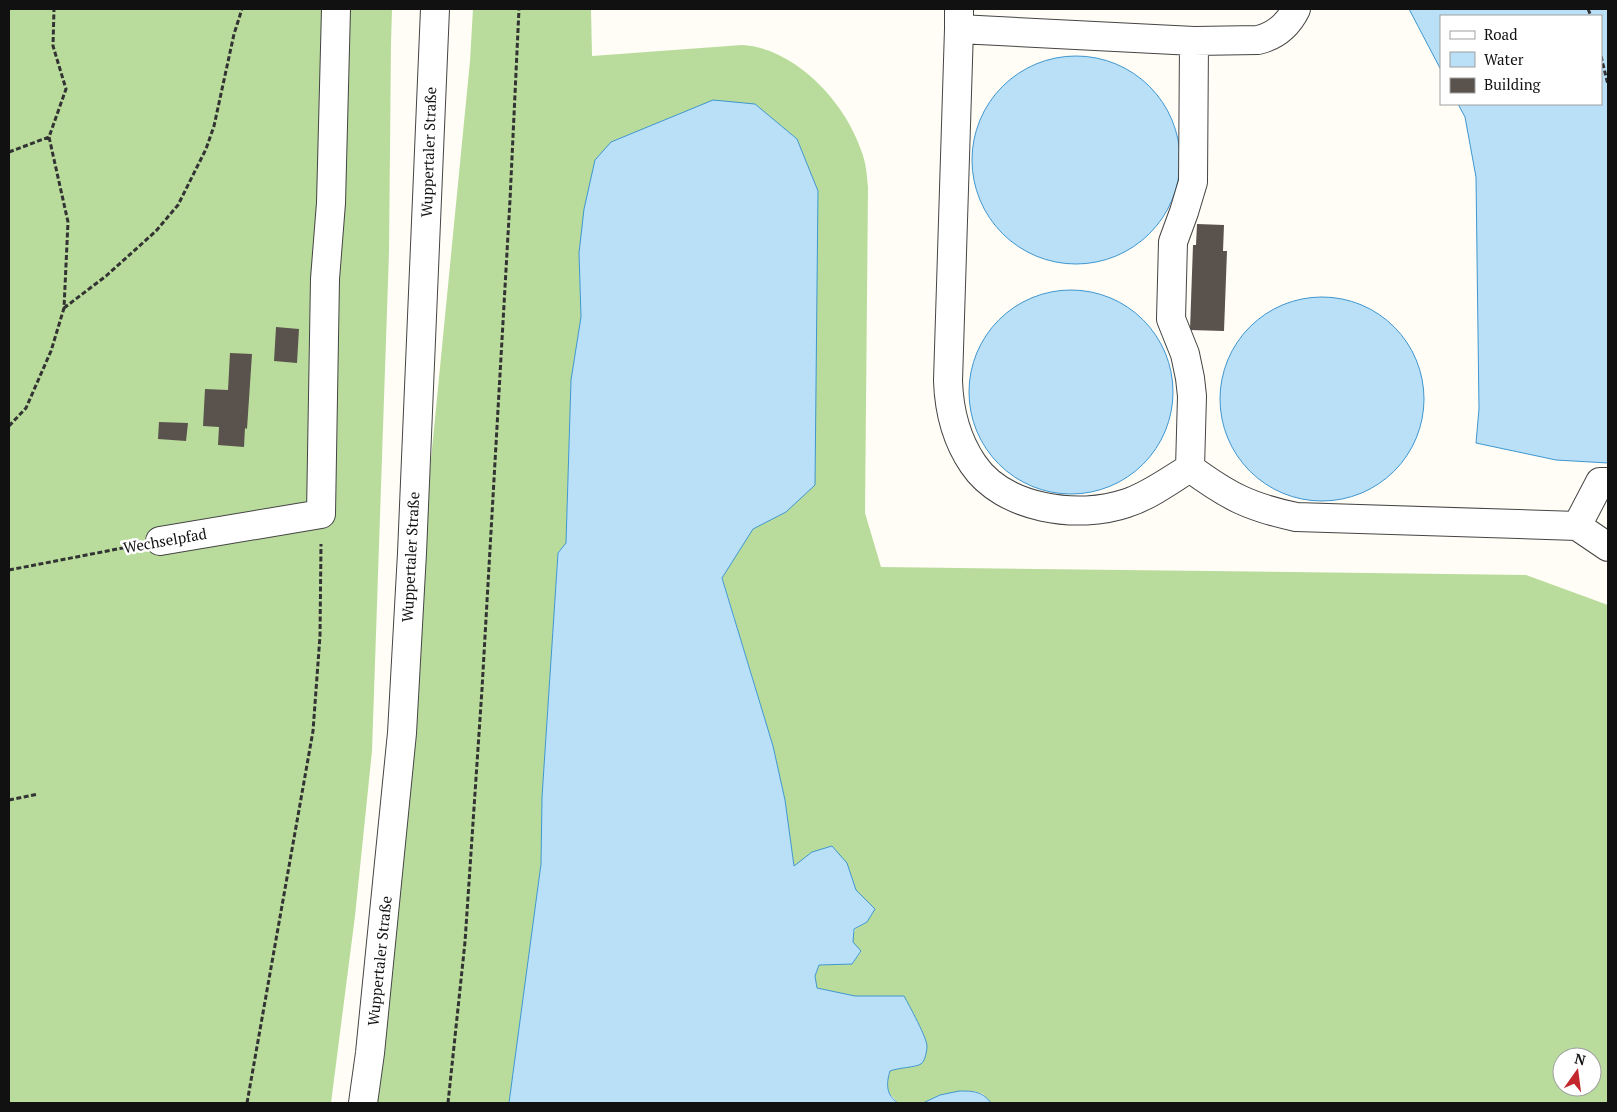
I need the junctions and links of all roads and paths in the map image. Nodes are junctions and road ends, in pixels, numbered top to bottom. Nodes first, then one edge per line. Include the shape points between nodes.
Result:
1 (54, 9) edge
2 (242, 9) edge
3 (336, 9) edge
4 (435, 9) edge
5 (518, 9) edge
6 (1296, 9) edge
7 (959, 19) edge
8 (1194, 41) junction
9 (1602, 60) edge
10 (1608, 85) edge
11 (49, 137) junction
12 (9, 152) edge
13 (64, 308) junction
14 (9, 426) edge
15 (1190, 468) junction
16 (1608, 482) edge
17 (322, 514) junction
18 (1577, 526) junction
19 (160, 541) joint
20 (1608, 547) edge
21 (9, 570) edge
22 (38, 794) dead end
23 (9, 800) edge
24 (246, 1103) edge
25 (362, 1103) edge
26 (448, 1103) edge

1 - 11 path via 53,46 66,89
2 - 13 path via 214,126 178,205 156,232
3 - 17 street via 331,203 325,279
4 - 25 street, Wuppertaler Straße via 402,733 370,1053
5 - 26 path via 482,689 465,942
6 - 8 street via 1287,24 1267,38
7 - 8 street
7 - 15 street via 948,381 949,404 962,446 986,479 1004,491 1022,500 1062,510 1081,511 1127,503
8 - 15 street via 1193,182 1173,242 1171,319 1185,354 1190,378
9 - 10 path
11 - 12 path
11 - 13 path via 68,222
13 - 14 path via 51,351 26,408
15 - 18 street via 1237,499 1296,517
16 - 18 street via 1600,482
17 - 19 street, Wechselpfad
17 - 24 path via 320,636 313,731
18 - 20 street
19 - 21 path, Wechselpfad
22 - 23 path

